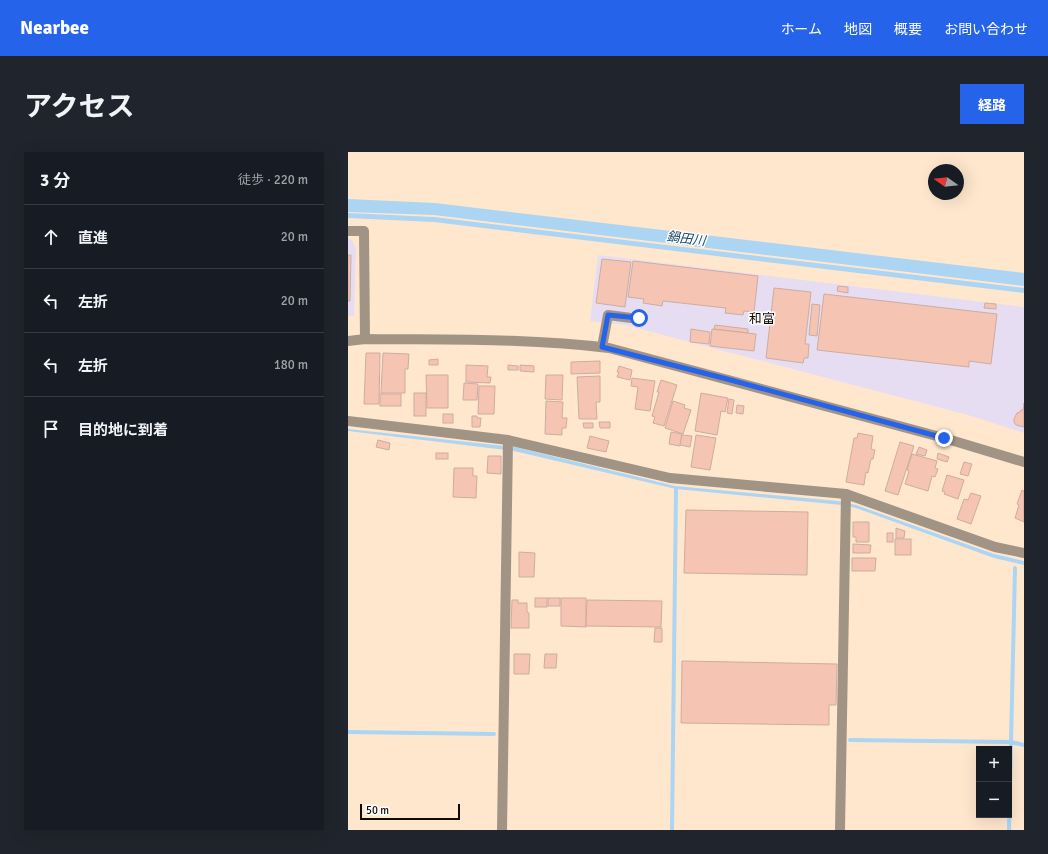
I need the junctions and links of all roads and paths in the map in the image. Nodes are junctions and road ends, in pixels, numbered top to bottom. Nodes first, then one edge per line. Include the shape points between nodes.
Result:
1 (348, 231) edge
2 (639, 318) dead end
3 (365, 340) junction
4 (348, 341) edge
5 (602, 347) junction
6 (348, 421) edge
7 (508, 445) junction
8 (1024, 462) edge
9 (846, 501) junction
10 (1024, 553) edge
11 (502, 830) edge
12 (840, 830) edge

1 - 3 street via 364,231
2 - 5 street via 608,315
3 - 4 street
3 - 5 street via 507,340
5 - 8 street via 944,438
6 - 7 street
7 - 9 street via 670,478
7 - 11 street
9 - 10 street via 995,547
9 - 12 street

